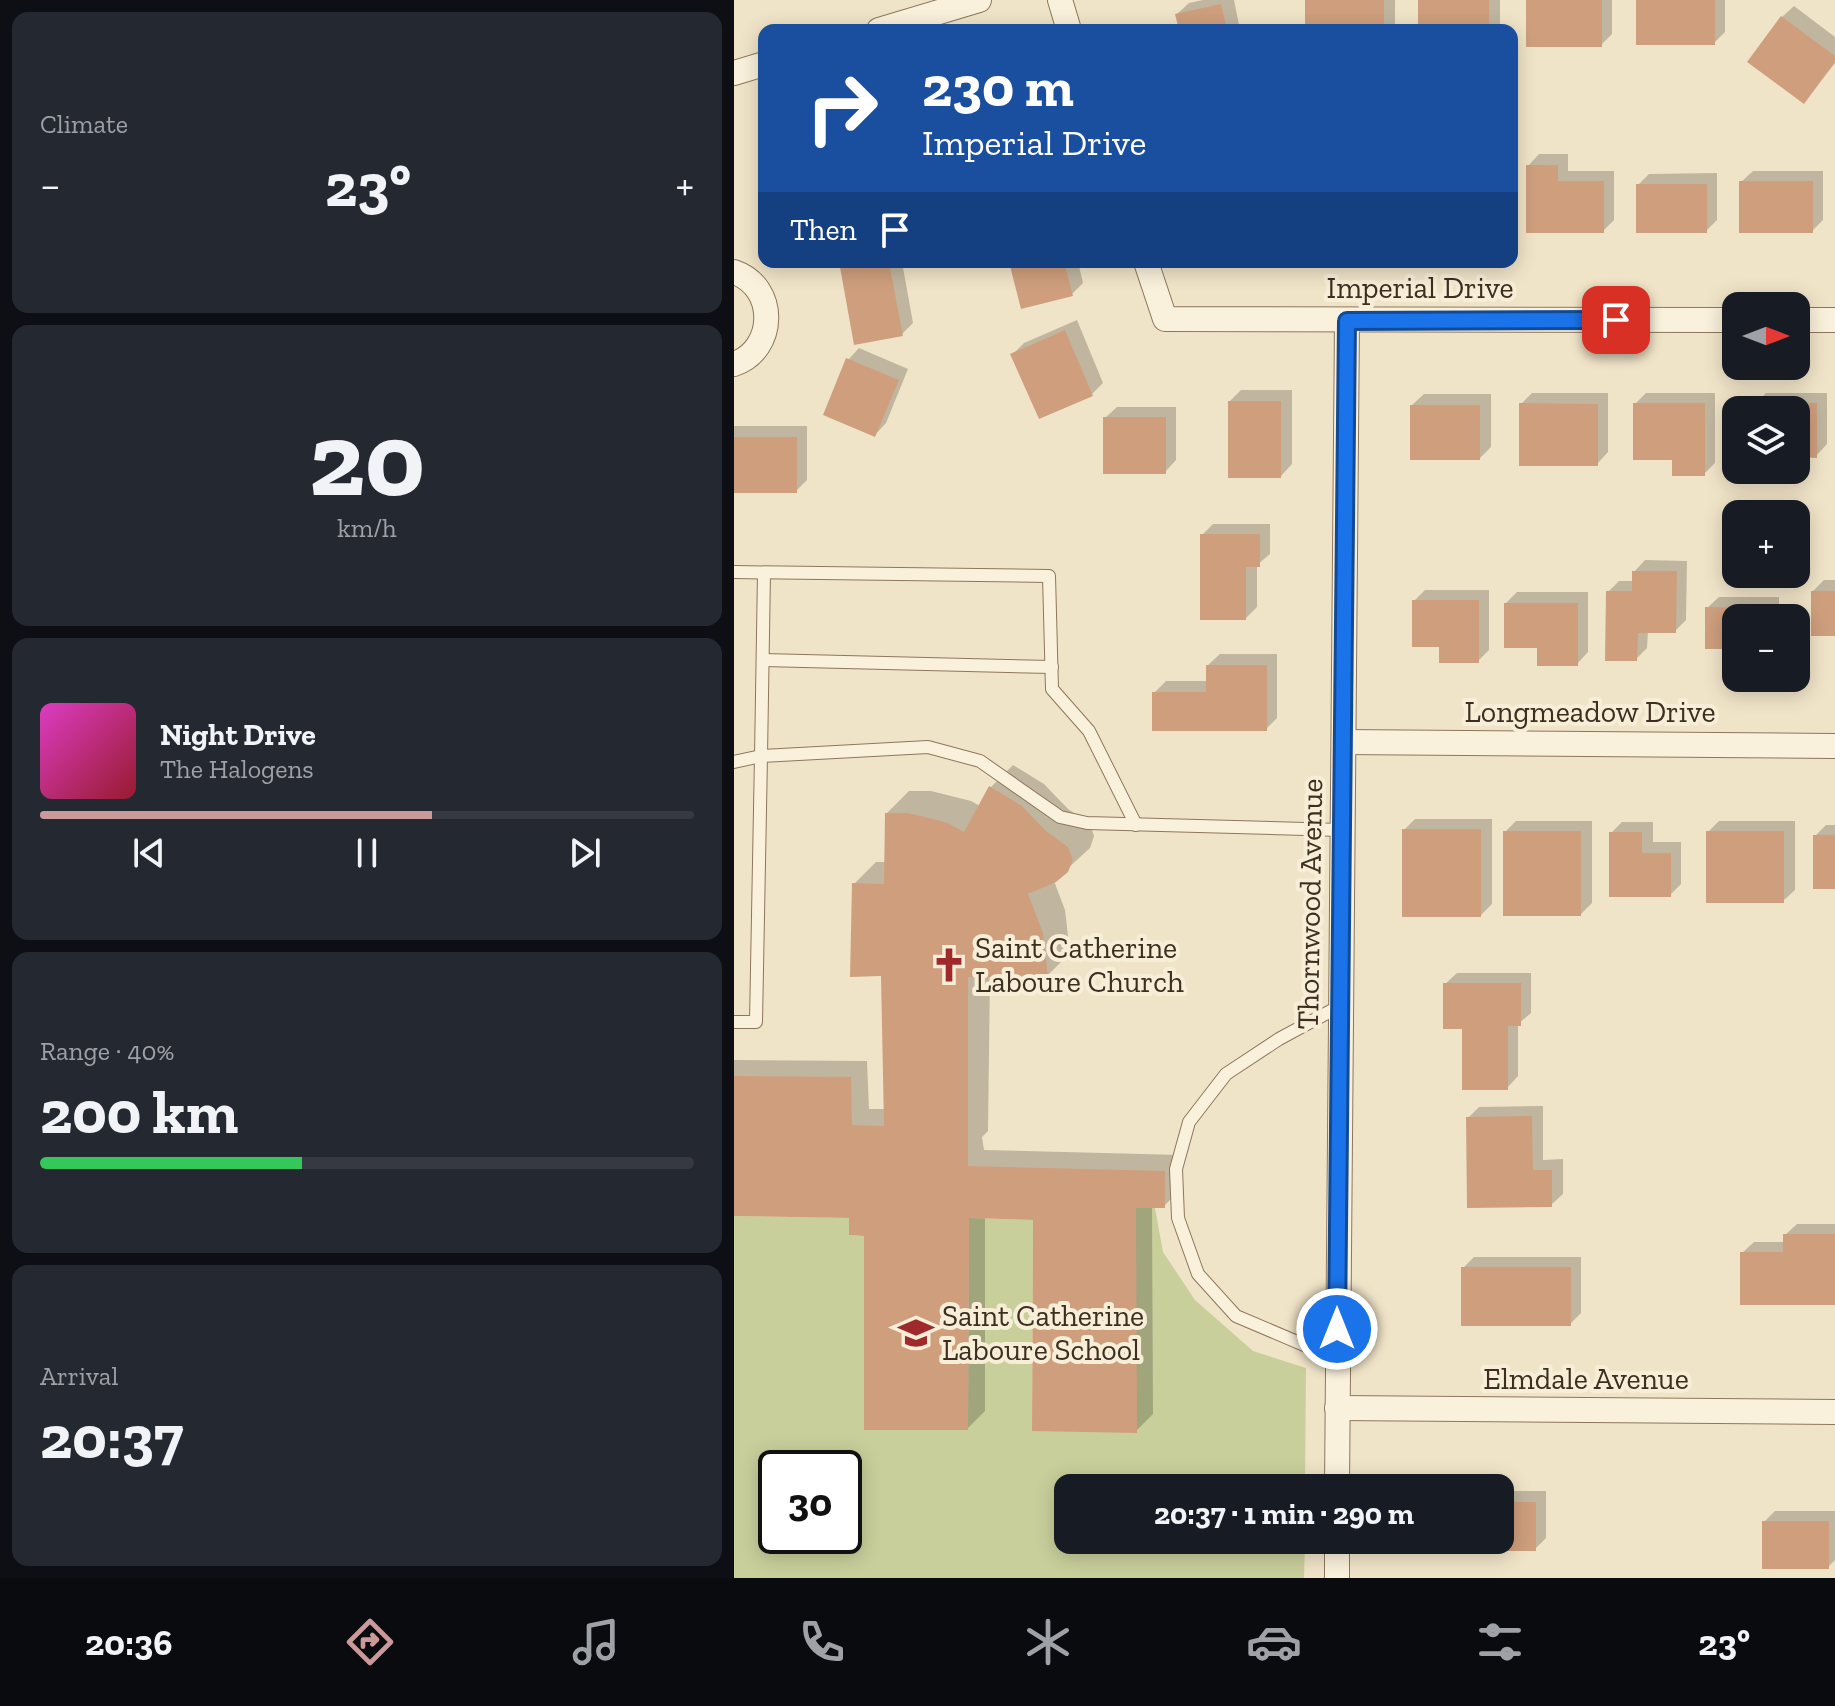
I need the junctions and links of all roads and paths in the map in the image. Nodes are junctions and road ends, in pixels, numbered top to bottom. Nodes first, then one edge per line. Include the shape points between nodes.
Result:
1 (979, 0) edge
2 (1060, 0) edge
3 (899, 24) edge
4 (1067, 24) edge
5 (758, 66) edge
6 (734, 73) edge
7 (1148, 268) edge
8 (734, 272) edge
9 (1722, 320) edge
10 (1810, 320) edge
11 (1835, 320) edge
12 (1347, 321) junction
13 (734, 364) edge
14 (734, 572) edge
15 (764, 573) junction
16 (763, 660) junction
17 (1052, 667) junction
18 (1344, 742) junction
19 (1835, 746) edge
20 (761, 756) junction
21 (734, 762) edge
22 (1136, 825) junction
23 (1341, 830) junction
24 (1340, 1006) junction
25 (734, 1022) edge
26 (1337, 1359) junction
27 (1337, 1408) junction
28 (1835, 1412) edge
29 (1337, 1474) edge
30 (1337, 1554) edge
31 (1337, 1578) edge

1 - 3 street
2 - 4 street
5 - 6 street
7 - 12 street, Imperial Drive via 1165,319
8 - 13 street via 753,284 767,312 762,342
9 - 12 street, Imperial Drive
10 - 11 street
12 - 18 street, Thornwood Avenue
14 - 15 lane
15 - 16 lane
15 - 17 lane via 1049,576
16 - 17 lane
16 - 20 lane
17 - 22 lane via 1052,689 1089,731
18 - 19 street, Longmeadow Drive
18 - 23 street, Thornwood Avenue
20 - 21 lane
20 - 22 lane via 928,747 980,761 1060,817
20 - 25 lane via 756,1022
22 - 23 lane
23 - 24 street, Thornwood Avenue
24 - 26 street, Thornwood Avenue
24 - 26 lane via 1226,1074 1189,1122 1176,1169 1178,1218 1198,1274 1236,1316
26 - 27 street, Thornwood Avenue
27 - 28 street, Elmdale Avenue
27 - 29 street, Thornwood Avenue
30 - 31 street

